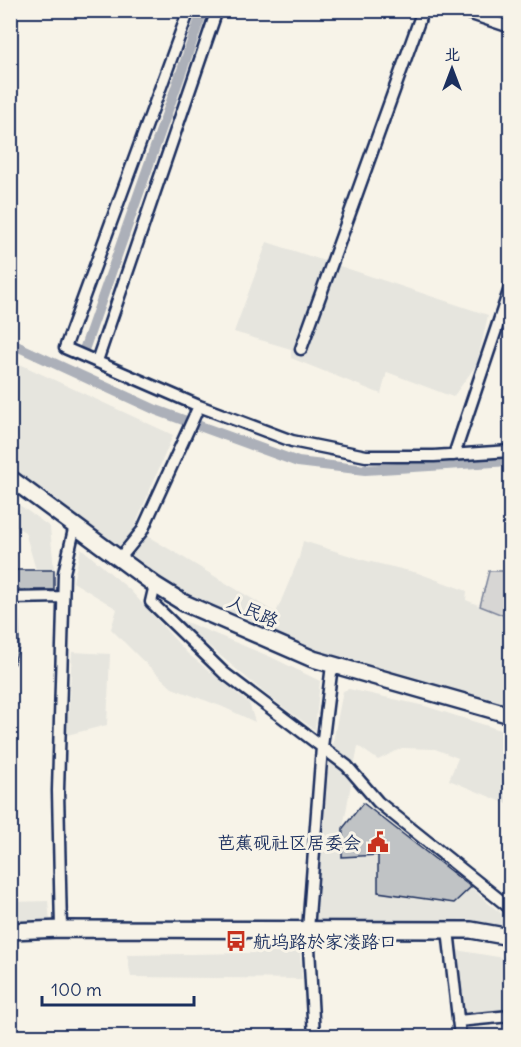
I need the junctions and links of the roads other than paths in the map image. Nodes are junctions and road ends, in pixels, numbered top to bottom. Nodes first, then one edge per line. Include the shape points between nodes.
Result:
1 (189, 10) edge
2 (217, 10) edge
3 (423, 10) edge
4 (459, 10) edge
5 (510, 27) edge
6 (510, 288) edge
7 (301, 349) dead end
8 (97, 361) junction
9 (199, 407) junction
10 (510, 451) edge
11 (454, 455) junction
12 (10, 478) edge
13 (75, 525) junction
14 (120, 558) junction
15 (155, 585) junction
16 (63, 597) junction
17 (10, 598) edge
18 (332, 665) junction
19 (510, 715) edge
20 (322, 747) junction
21 (510, 908) edge
22 (61, 929) junction
23 (308, 930) junction
24 (448, 930) junction
25 (10, 931) edge
26 (510, 937) edge
27 (510, 1016) edge
28 (458, 1021) junction
29 (314, 1036) edge
30 (460, 1036) edge

1 - 8 street via 65,348
2 - 8 street
3 - 7 street
4 - 5 street
6 - 11 street
8 - 9 street
9 - 11 street via 292,441 366,456
9 - 14 street via 141,531
10 - 11 street
12 - 13 street, 人民路
13 - 14 street, 人民路
13 - 16 street
14 - 15 street, 人民路
15 - 18 street, 人民路 via 184,603
15 - 20 street via 151,602 167,618 224,673
16 - 17 street
16 - 22 street via 58,791
18 - 19 street, 人民路
18 - 20 street
20 - 21 street via 347,766 378,802
20 - 23 street
22 - 23 street
22 - 25 street
23 - 24 street
23 - 29 street
24 - 26 street
24 - 28 street
27 - 28 street
28 - 30 street

